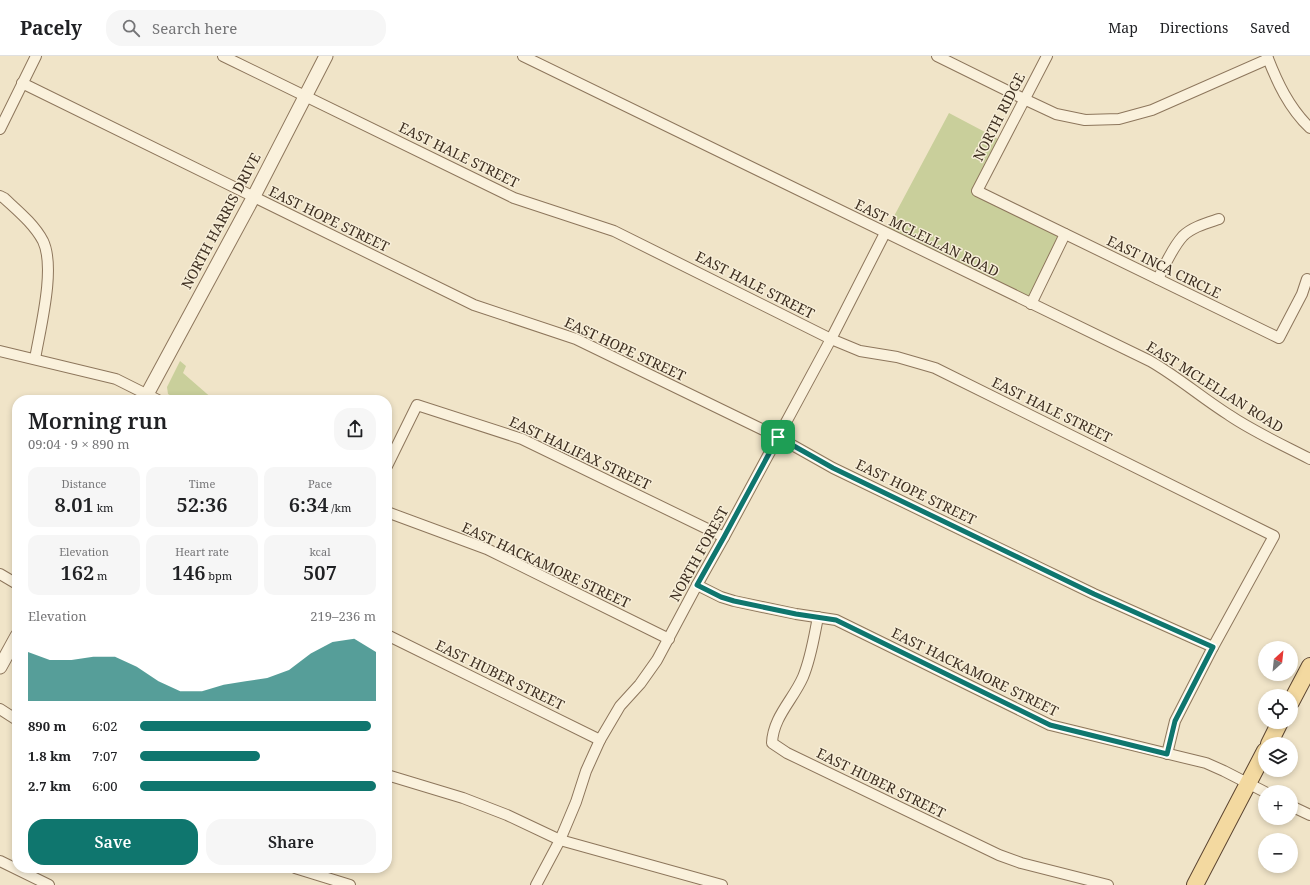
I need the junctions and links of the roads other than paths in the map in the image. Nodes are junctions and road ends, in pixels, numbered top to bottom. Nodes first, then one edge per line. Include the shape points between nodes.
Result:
1 (36, 56) edge
2 (223, 56) edge
3 (326, 56) edge
4 (523, 56) edge
5 (937, 56) edge
6 (1047, 56) edge
7 (1267, 58) edge
8 (22, 83) junction
9 (304, 96) junction
10 (1024, 99) junction
11 (1310, 128) edge
12 (0, 129) edge
13 (977, 191) joint
14 (0, 196) edge
15 (253, 198) junction
16 (1219, 219) dead end
17 (886, 233) junction
18 (1065, 234) junction
19 (1158, 279) junction
20 (1308, 279) dead end
21 (1031, 304) junction
22 (832, 339) junction
23 (0, 351) edge
24 (35, 359) junction
25 (145, 395) edge
26 (152, 395) edge
27 (778, 437) junction
28 (392, 456) edge
29 (1310, 459) edge
30 (392, 514) edge
31 (724, 537) junction
32 (0, 574) edge
33 (12, 581) edge
34 (697, 585) junction
35 (818, 617) junction
36 (392, 637) edge
37 (669, 639) junction
38 (12, 645) edge
39 (1213, 647) junction
40 (1310, 666) edge
41 (0, 667) edge
42 (1298, 689) edge
43 (0, 710) edge
44 (12, 717) edge
45 (600, 740) junction
46 (1167, 754) junction
47 (1258, 765) edge
48 (392, 777) edge
49 (1248, 784) junction
50 (1258, 789) edge
51 (1298, 809) edge
52 (1310, 815) edge
53 (560, 840) junction
54 (0, 861) edge
55 (12, 867) edge
56 (24, 873) edge
57 (310, 873) edge
58 (49, 885) edge
59 (350, 885) edge
60 (536, 885) edge
61 (722, 885) edge
62 (1108, 885) edge
63 (1195, 885) edge

1 - 8 street
2 - 9 street, EAST HALE STREET
3 - 9 street, NORTH HARRIS DRIVE
4 - 17 street, EAST MCLELLAN ROAD
5 - 10 street
6 - 10 street, NORTH RIDGE
7 - 10 street via 1152,110 1119,119 1085,120 1056,114
7 - 11 street via 1288,102
8 - 12 street
8 - 15 street, EAST HOPE STREET
9 - 15 street, NORTH HARRIS DRIVE
9 - 22 street, EAST HALE STREET via 514,198 614,231
10 - 13 street, NORTH RIDGE
13 - 18 street, EAST INCA CIRCLE
14 - 24 street via 28,222 43,242 48,264 46,294
15 - 26 street, NORTH HARRIS DRIVE
15 - 27 street, EAST HOPE STREET via 474,305 576,339
16 - 19 street via 1199,226 1184,236
17 - 21 street, EAST MCLELLAN ROAD
17 - 22 street, NORTH FOREST
18 - 19 street, EAST INCA CIRCLE
18 - 21 street
19 - 20 street, EAST INCA CIRCLE via 1279,338
21 - 29 street, EAST MCLELLAN ROAD via 1150,361 1229,416
22 - 27 street, NORTH FOREST
22 - 39 street, EAST HALE STREET via 860,351 897,357 936,368 1274,536
23 - 24 street
24 - 25 street via 116,379
27 - 31 street, NORTH FOREST
27 - 39 street, EAST HOPE STREET via 833,468 1087,591
28 - 31 street, EAST HALIFAX STREET via 417,405 522,439
30 - 37 street, EAST HACKAMORE STREET via 487,549
31 - 34 street, NORTH FOREST
32 - 33 street
34 - 35 street, EAST HACKAMORE STREET via 734,601
34 - 37 street, NORTH FOREST
35 - 46 street, EAST HACKAMORE STREET via 849,625 1050,725
35 - 62 street, EAST HUBER STREET via 813,645 802,678 776,723 772,743 787,753 999,855
36 - 45 street, EAST HUBER STREET
37 - 45 street, NORTH FOREST via 640,684 620,706
38 - 41 street
39 - 46 street via 1175,721
40 - 42 main road
43 - 44 street
45 - 53 street, NORTH FOREST
46 - 49 street, EAST HACKAMORE STREET via 1216,767
47 - 49 main road
48 - 53 street via 463,798
49 - 50 street, EAST HACKAMORE STREET
49 - 63 main road
51 - 52 street
53 - 60 street, NORTH FOREST
53 - 61 street
54 - 55 street
56 - 58 street
57 - 59 street

